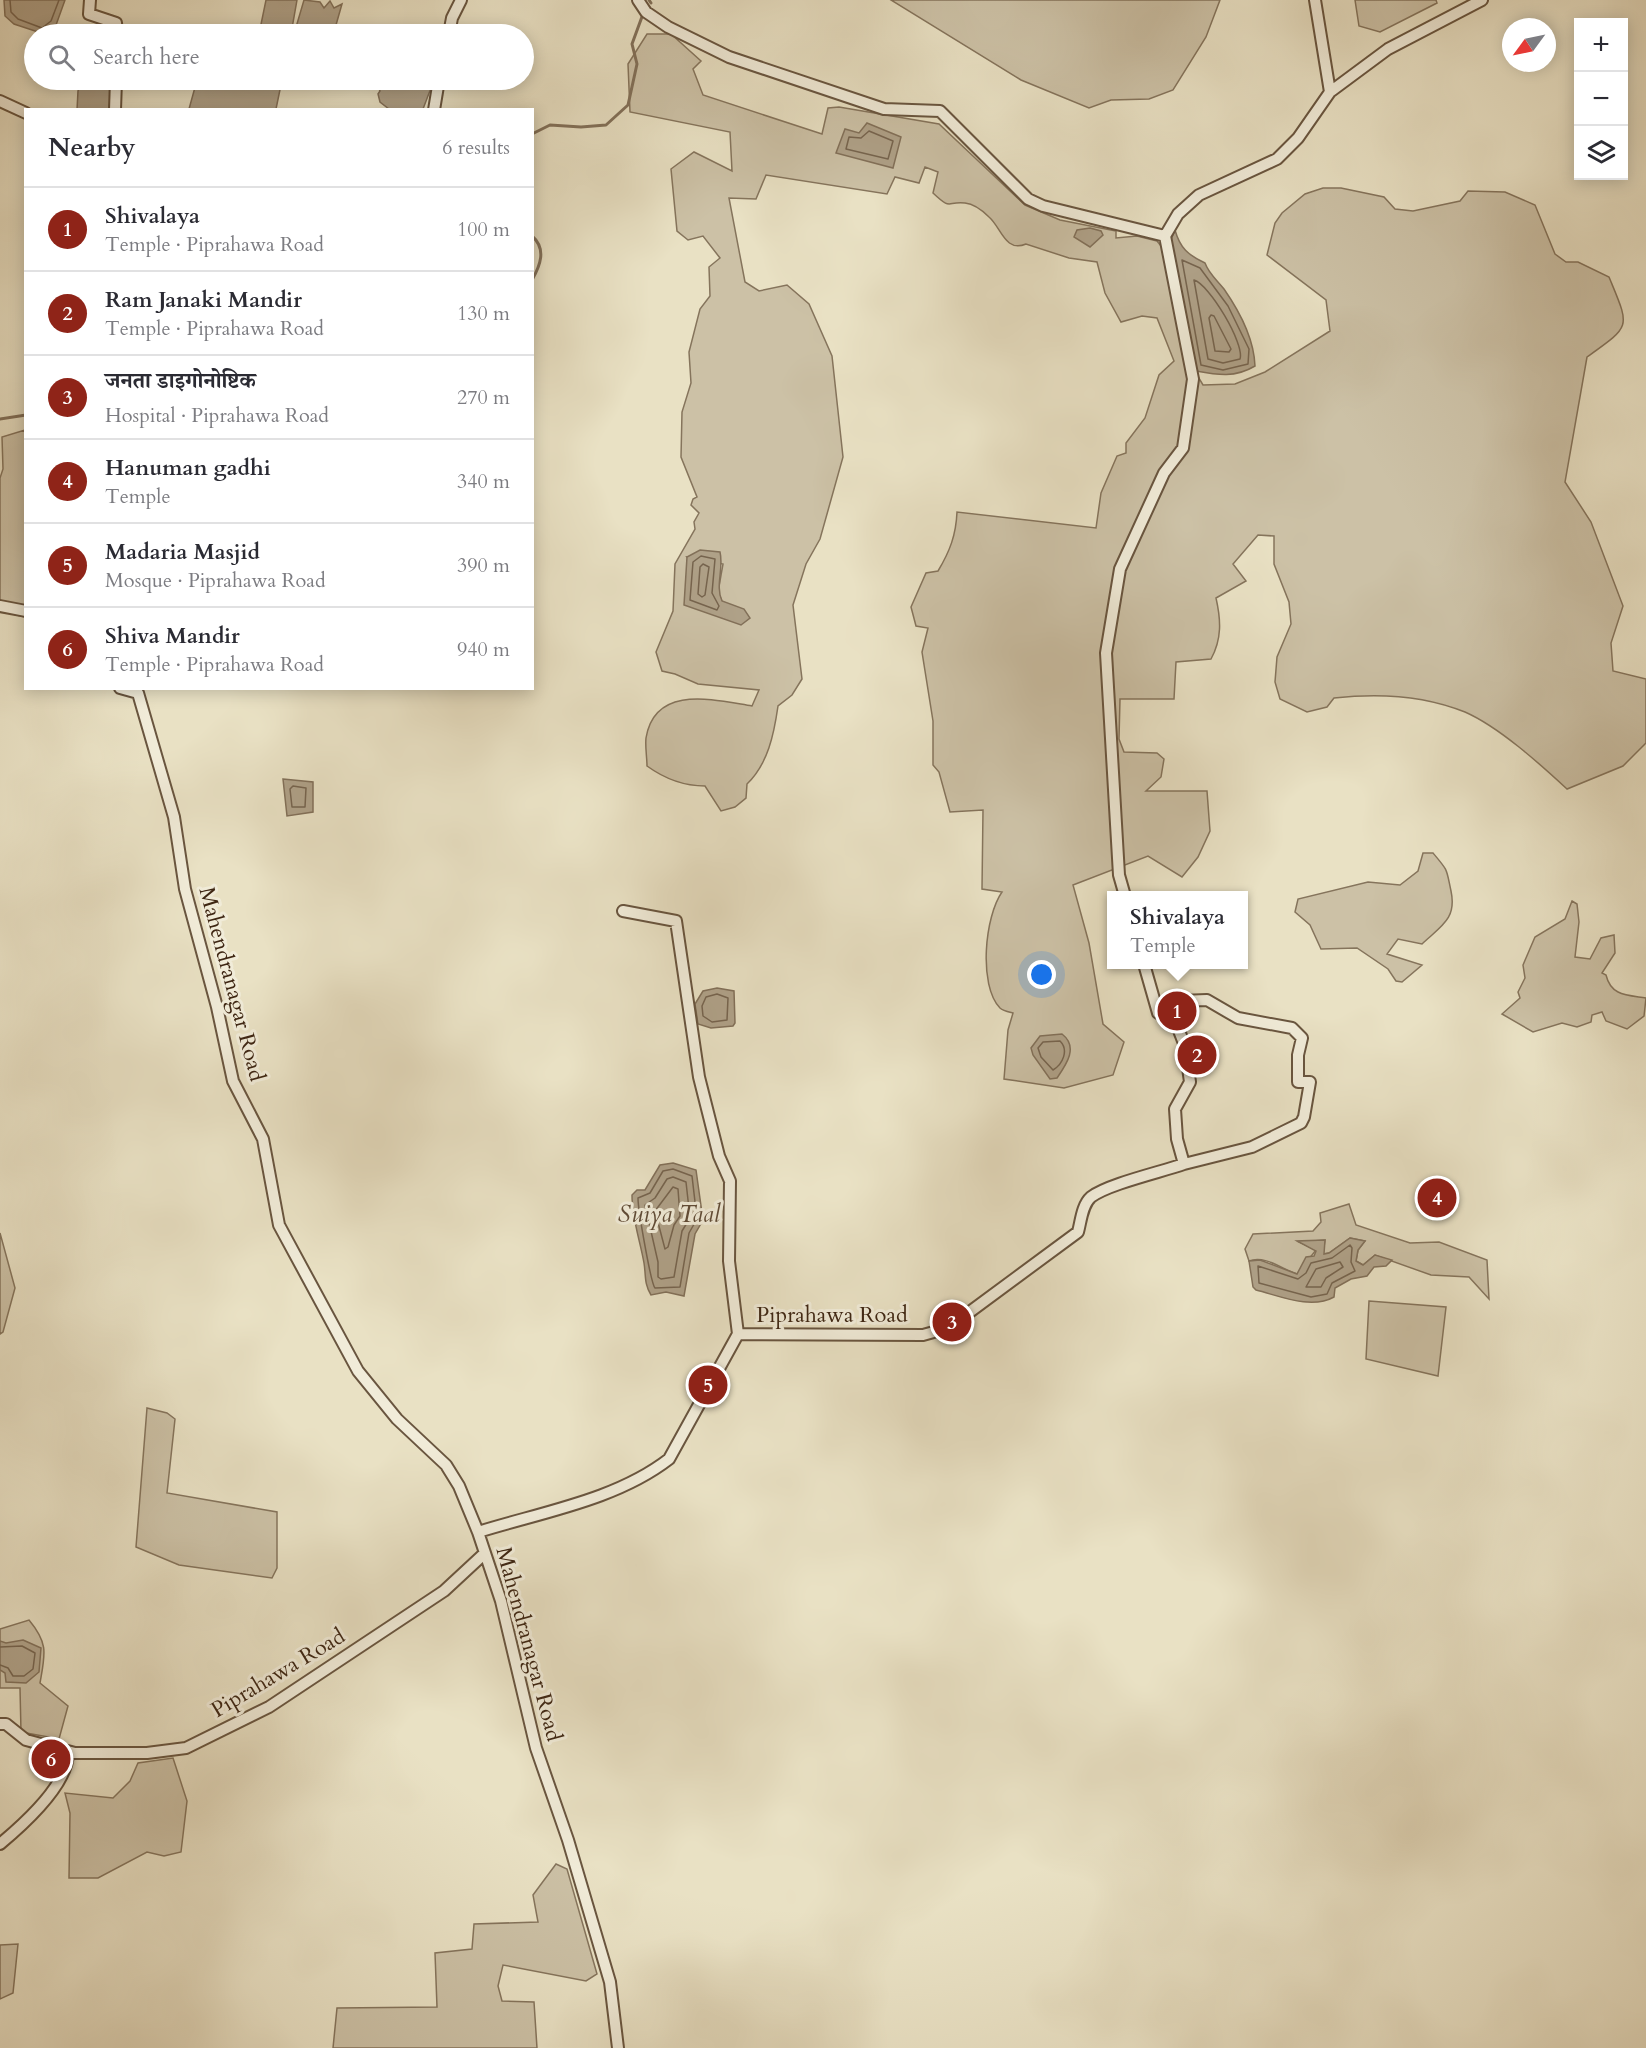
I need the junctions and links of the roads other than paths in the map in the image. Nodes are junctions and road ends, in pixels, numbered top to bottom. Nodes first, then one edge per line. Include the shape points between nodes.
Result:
1 (90, 0) edge
2 (461, 0) edge
3 (638, 0) edge
4 (1315, 0) edge
5 (1482, 0) edge
6 (116, 24) edge
7 (451, 24) edge
8 (116, 90) edge
9 (437, 90) edge
10 (1330, 92) junction
11 (0, 101) edge
12 (115, 108) edge
13 (434, 108) edge
14 (24, 112) edge
15 (1165, 236) junction
16 (0, 606) edge
17 (24, 611) edge
18 (127, 690) edge
19 (1124, 891) edge
20 (623, 911) dead end
21 (1145, 969) edge
22 (1158, 1013) junction
23 (1184, 1164) junction
24 (738, 1334) junction
25 (478, 1532) junction
26 (485, 1553) junction
27 (0, 1724) edge
28 (75, 1754) junction
29 (0, 1844) edge
30 (618, 2048) edge

1 - 6 street via 89,14
2 - 7 street
3 - 15 street via 646,12 668,27 729,57 884,109 940,111 1028,199 1043,206
4 - 10 street
5 - 10 street via 1388,49
8 - 12 street
9 - 13 street
10 - 15 street via 1299,138 1277,159 1199,195 1178,214
11 - 14 street
15 - 19 street via 1193,379 1183,448 1164,473 1120,569 1106,653 1119,876
16 - 17 street
18 - 25 street, Mahendranagar Road via 138,693 174,817 185,889 233,1081 263,1139 279,1225 358,1371 397,1419 446,1465
20 - 24 street via 676,921 699,1077 719,1156 730,1181 729,1262
21 - 22 street
22 - 23 street via 1176,1023 1185,1046 1190,1082 1175,1109
22 - 23 street via 1180,1001 1207,1000 1238,1018 1292,1028 1302,1038 1298,1082 1310,1082 1301,1123 1252,1147
23 - 24 street, Piprahawa Road via 1090,1198 1078,1232 948,1328 923,1335
24 - 25 street, Piprahawa Road via 669,1459 615,1490
25 - 26 street, Mahendranagar Road
26 - 28 street, Piprahawa Road via 444,1591 269,1707 186,1748
26 - 30 street, Mahendranagar Road via 501,1601 536,1748 568,1840 609,1982
27 - 28 street, Piprahawa Road via 6,1724 26,1740
28 - 29 street via 68,1752 65,1772 47,1797

